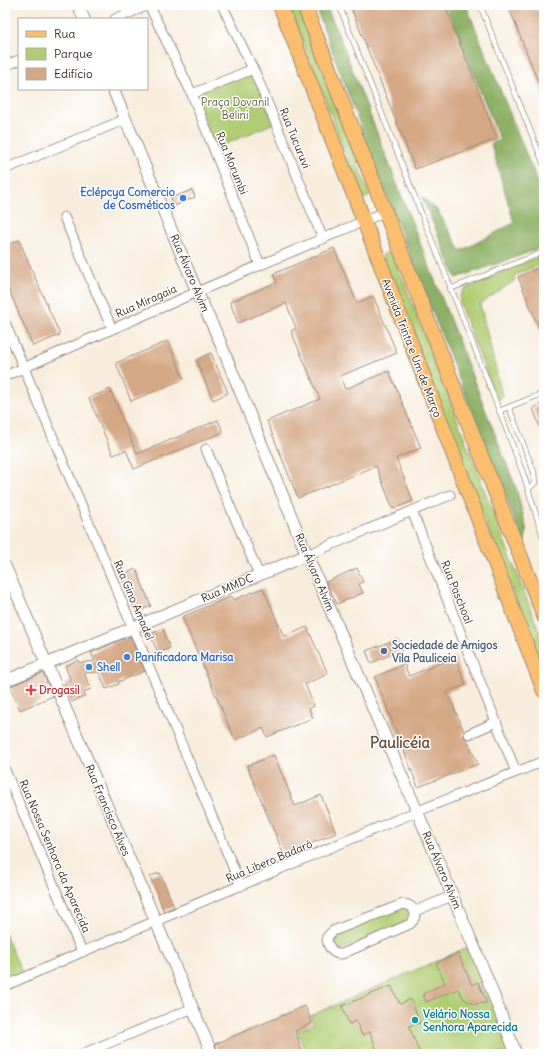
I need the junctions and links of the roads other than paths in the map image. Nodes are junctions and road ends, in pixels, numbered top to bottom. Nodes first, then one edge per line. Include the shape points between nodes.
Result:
1 (78, 5) edge
2 (148, 5) edge
3 (222, 5) edge
4 (280, 5) edge
5 (304, 5) edge
6 (339, 5) edge
7 (480, 5) edge
8 (84, 18) edge
9 (117, 18) edge
10 (18, 60) edge
11 (5, 66) edge
12 (253, 69) junction
13 (114, 90) edge
14 (192, 94) junction
15 (126, 119) junction
16 (544, 165) edge
17 (5, 169) edge
18 (385, 212) junction
19 (64, 217) dead end
20 (364, 221) junction
21 (323, 239) junction
22 (544, 252) edge
23 (260, 265) junction
24 (450, 289) junction
25 (197, 292) junction
26 (5, 323) edge
27 (112, 329) junction
28 (24, 368) junction
29 (5, 376) edge
30 (544, 393) edge
31 (509, 407) junction
32 (499, 411) junction
33 (206, 449) dead end
34 (528, 489) junction
35 (450, 495) dead end
36 (412, 511) junction
37 (544, 540) edge
38 (307, 554) junction
39 (5, 566) edge
40 (259, 575) junction
41 (544, 616) edge
42 (133, 627) junction
43 (46, 663) junction
44 (5, 681) edge
45 (544, 691) edge
46 (496, 722) junction
47 (469, 734) dead end
48 (544, 761) edge
49 (5, 770) edge
50 (516, 772) junction
51 (417, 811) junction
52 (241, 886) junction
53 (452, 896) junction
54 (415, 911) junction
55 (156, 922) junction
56 (82, 952) junction
57 (5, 986) edge
58 (192, 1008) junction
59 (82, 1054) edge
60 (212, 1054) edge
61 (516, 1054) edge

1 - 8 street
2 - 9 street
2 - 14 street, Rua Morumbi
3 - 12 street, Rua Tucuruvi
4 - 20 main road, Avenida Trinta e Um de Março
5 - 18 main road
6 - 24 lane
7 - 16 lane
10 - 11 street
12 - 14 street
12 - 21 street, Rua Tucuruvi
13 - 15 street, Rua Álvaro Alvim
14 - 23 street, Rua Morumbi
15 - 17 street
15 - 25 street, Rua Álvaro Alvim
18 - 20 street, Rua Miragaia
18 - 41 main road
19 - 27 street
20 - 21 street, Rua Miragaia
20 - 45 main road, Avenida Trinta e Um de Março
21 - 23 street, Rua Miragaia
22 - 24 lane
23 - 25 street, Rua Miragaia
24 - 32 lane
25 - 27 street, Rua Miragaia
25 - 38 street, Rua Álvaro Alvim
26 - 28 street, Rua Gino Amadel
27 - 28 street, Rua Miragaia
28 - 29 street, Rua Miragaia
28 - 42 street, Rua Gino Amadel
30 - 31 lane
31 - 32 lane
31 - 34 lane via 534,472 535,483
32 - 34 lane
33 - 40 street
34 - 37 lane
35 - 36 street, Rua MMDC
36 - 38 street, Rua MMDC
36 - 46 street, Rua Paschoal
38 - 40 street, Rua MMDC
38 - 51 street, Rua Álvaro Alvim
39 - 43 street, Rua Francisco Alves
40 - 42 street, Rua MMDC
42 - 43 street, Rua MMDC
42 - 52 street, Rua Gino Amadel
43 - 44 street, Rua MMDC
43 - 55 street, Rua Francisco Alves
46 - 47 street
46 - 50 street, Rua Paschoal
48 - 50 street, Rua Libero Badaró
49 - 56 street, Rua Nossa Senhora da Aparecida
50 - 51 street, Rua Libero Badaró
51 - 52 street, Rua Libero Badaró
51 - 53 street, Rua Álvaro Alvim
52 - 55 street, Rua Libero Badaró
53 - 54 street
53 - 61 street, Rua Álvaro Alvim
54 - 54 street via 403,904 333,931 327,940 333,952 337,955 342,954 410,924 414,921
55 - 56 street, Rua Libero Badaró
55 - 58 street, Rua Francisco Alves
56 - 57 street, Rua Libero Badaró
58 - 59 street
58 - 60 street, Rua Francisco Alves

